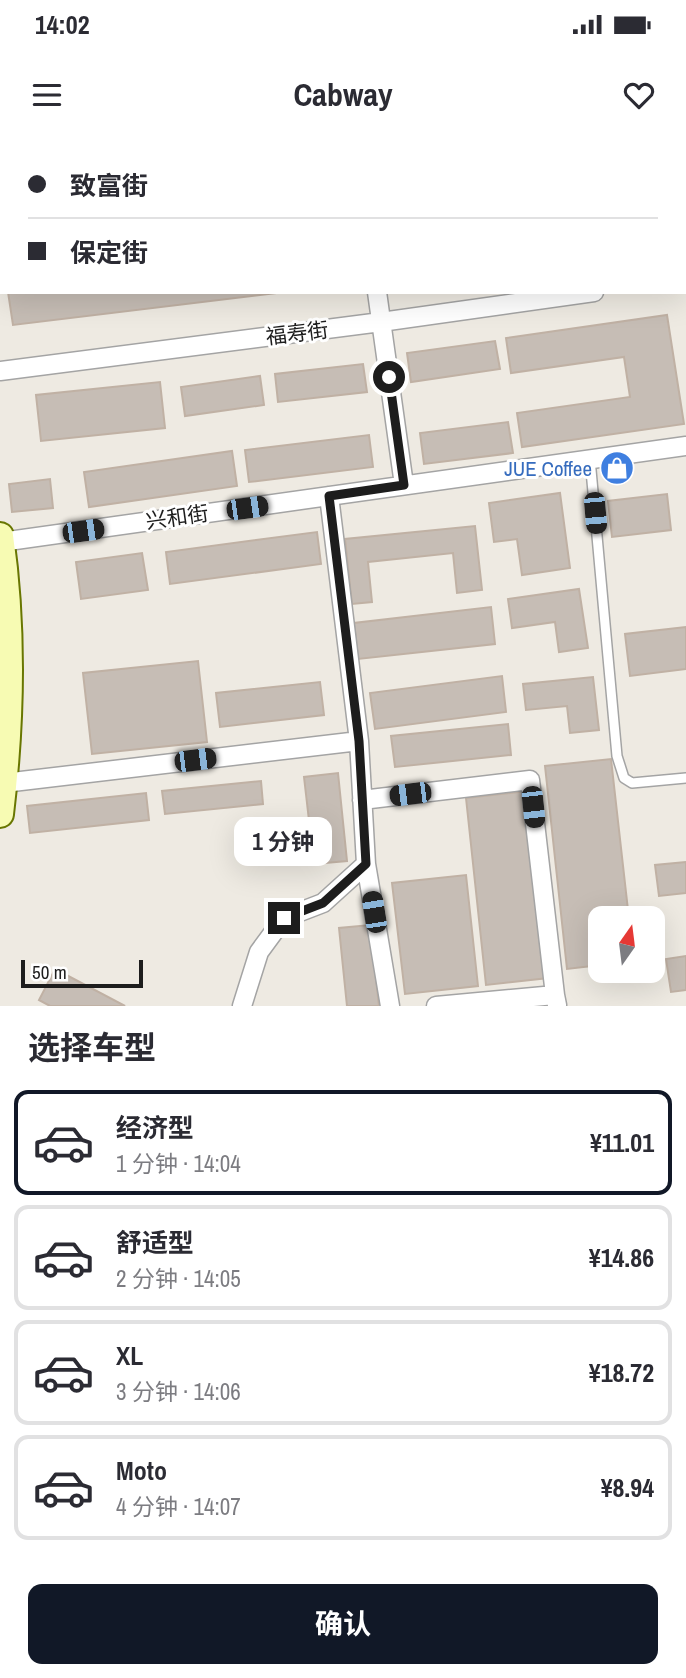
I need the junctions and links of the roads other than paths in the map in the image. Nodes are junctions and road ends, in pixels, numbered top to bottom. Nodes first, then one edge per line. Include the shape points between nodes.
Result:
1 (377, 294) edge
2 (580, 294) edge
3 (381, 322) junction
4 (0, 371) edge
5 (686, 446) edge
6 (590, 459) junction
7 (404, 485) junction
8 (329, 496) junction
9 (0, 536) edge
10 (1, 542) edge
11 (359, 741) junction
12 (686, 778) edge
13 (4, 783) junction
14 (362, 800) junction
15 (0, 814) edge
16 (366, 864) junction
17 (556, 1001) edge
18 (242, 1006) edge
19 (390, 1006) edge
20 (436, 1006) edge

1 - 3 street
2 - 3 street, 福寿街
3 - 4 street, 福寿街
3 - 7 street
5 - 6 street, 兴和街
6 - 7 street, 兴和街
6 - 12 lane via 617,756 624,778 632,783
7 - 8 street, 兴和街
8 - 10 street, 兴和街
8 - 11 street
9 - 10 street
10 - 13 street via 10,646
11 - 13 street
11 - 14 street
13 - 15 street
14 - 16 street
14 - 17 street via 530,780
16 - 18 street via 323,903 284,918 259,952
16 - 19 street
17 - 20 street

